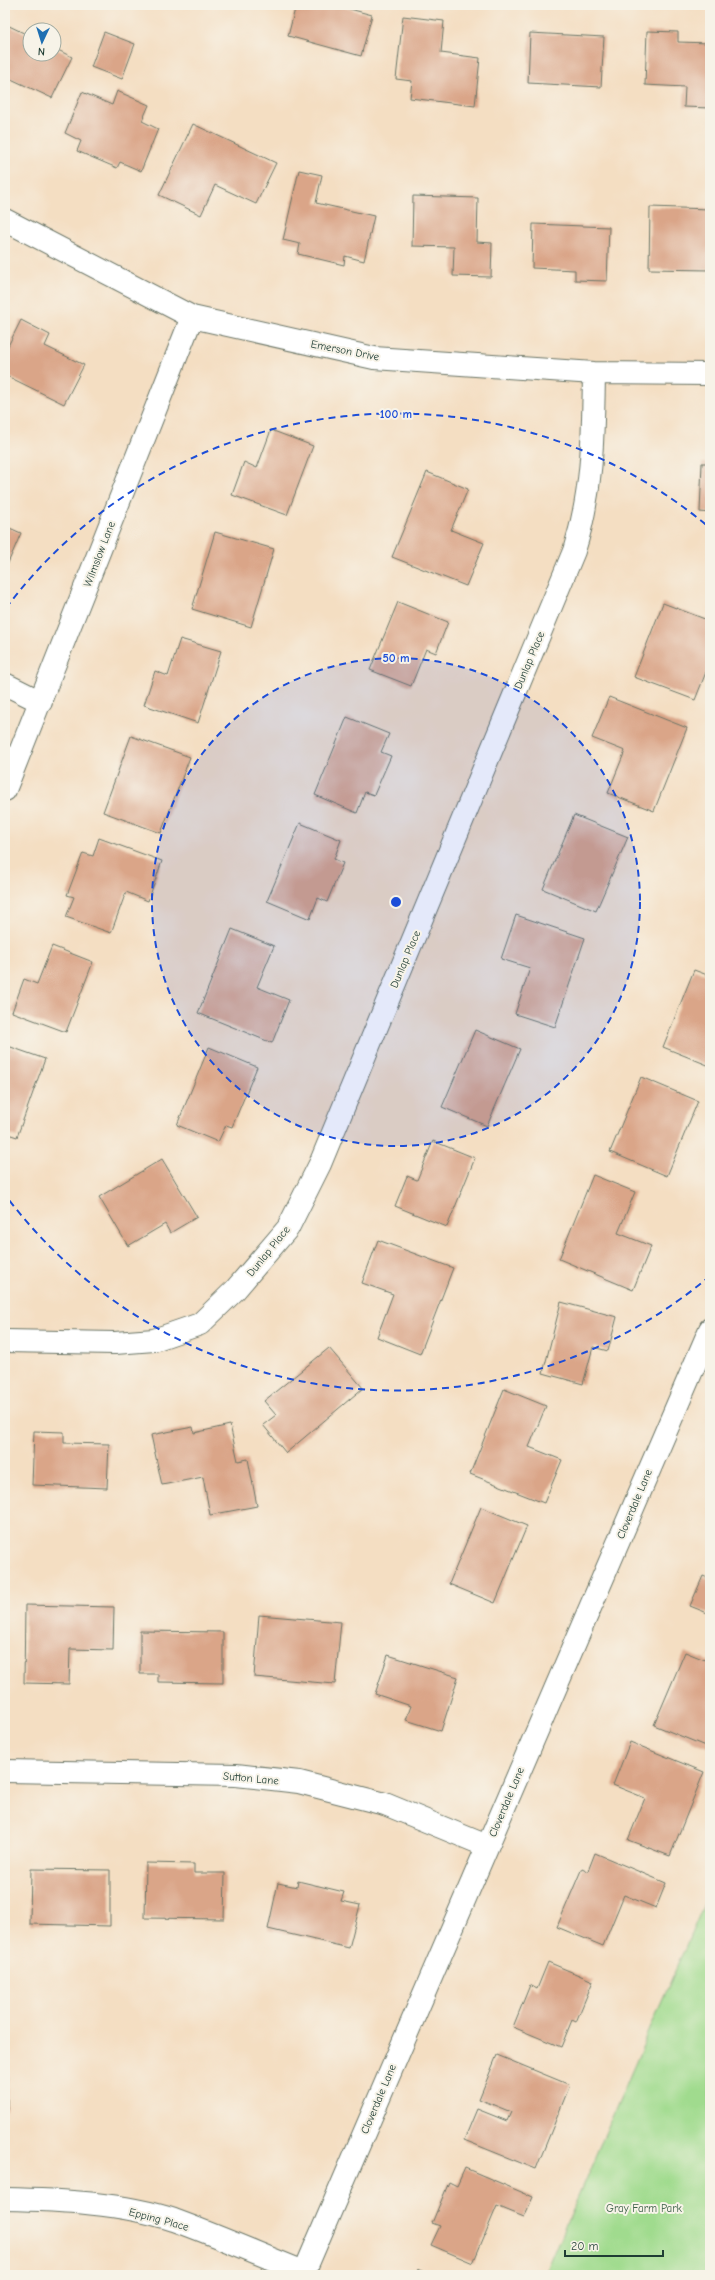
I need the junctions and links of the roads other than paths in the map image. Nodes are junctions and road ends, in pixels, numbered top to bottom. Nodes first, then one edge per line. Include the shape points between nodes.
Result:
1 (5, 220) edge
2 (192, 317) junction
3 (594, 373) junction
4 (710, 374) edge
5 (5, 684) edge
6 (41, 702) junction
7 (5, 790) edge
8 (710, 1329) edge
9 (5, 1341) edge
10 (5, 1771) edge
11 (486, 1846) junction
12 (5, 2199) edge
13 (304, 2274) edge

1 - 2 street, Emerson Drive
2 - 3 street, Emerson Drive via 374,358
2 - 6 street, Wilmslow Lane
3 - 4 street, Emerson Drive
3 - 9 street, Dunlap Place via 592,467 583,524 574,551 320,1164 288,1228 235,1290 200,1324 154,1340 115,1343
5 - 6 street
6 - 7 street, Wilmslow Lane
8 - 11 street, Cloverdale Lane
10 - 11 street, Sutton Lane via 221,1775 300,1782 385,1804
11 - 13 street, Cloverdale Lane
12 - 13 street, Epping Place via 73,2202 120,2208 173,2220

